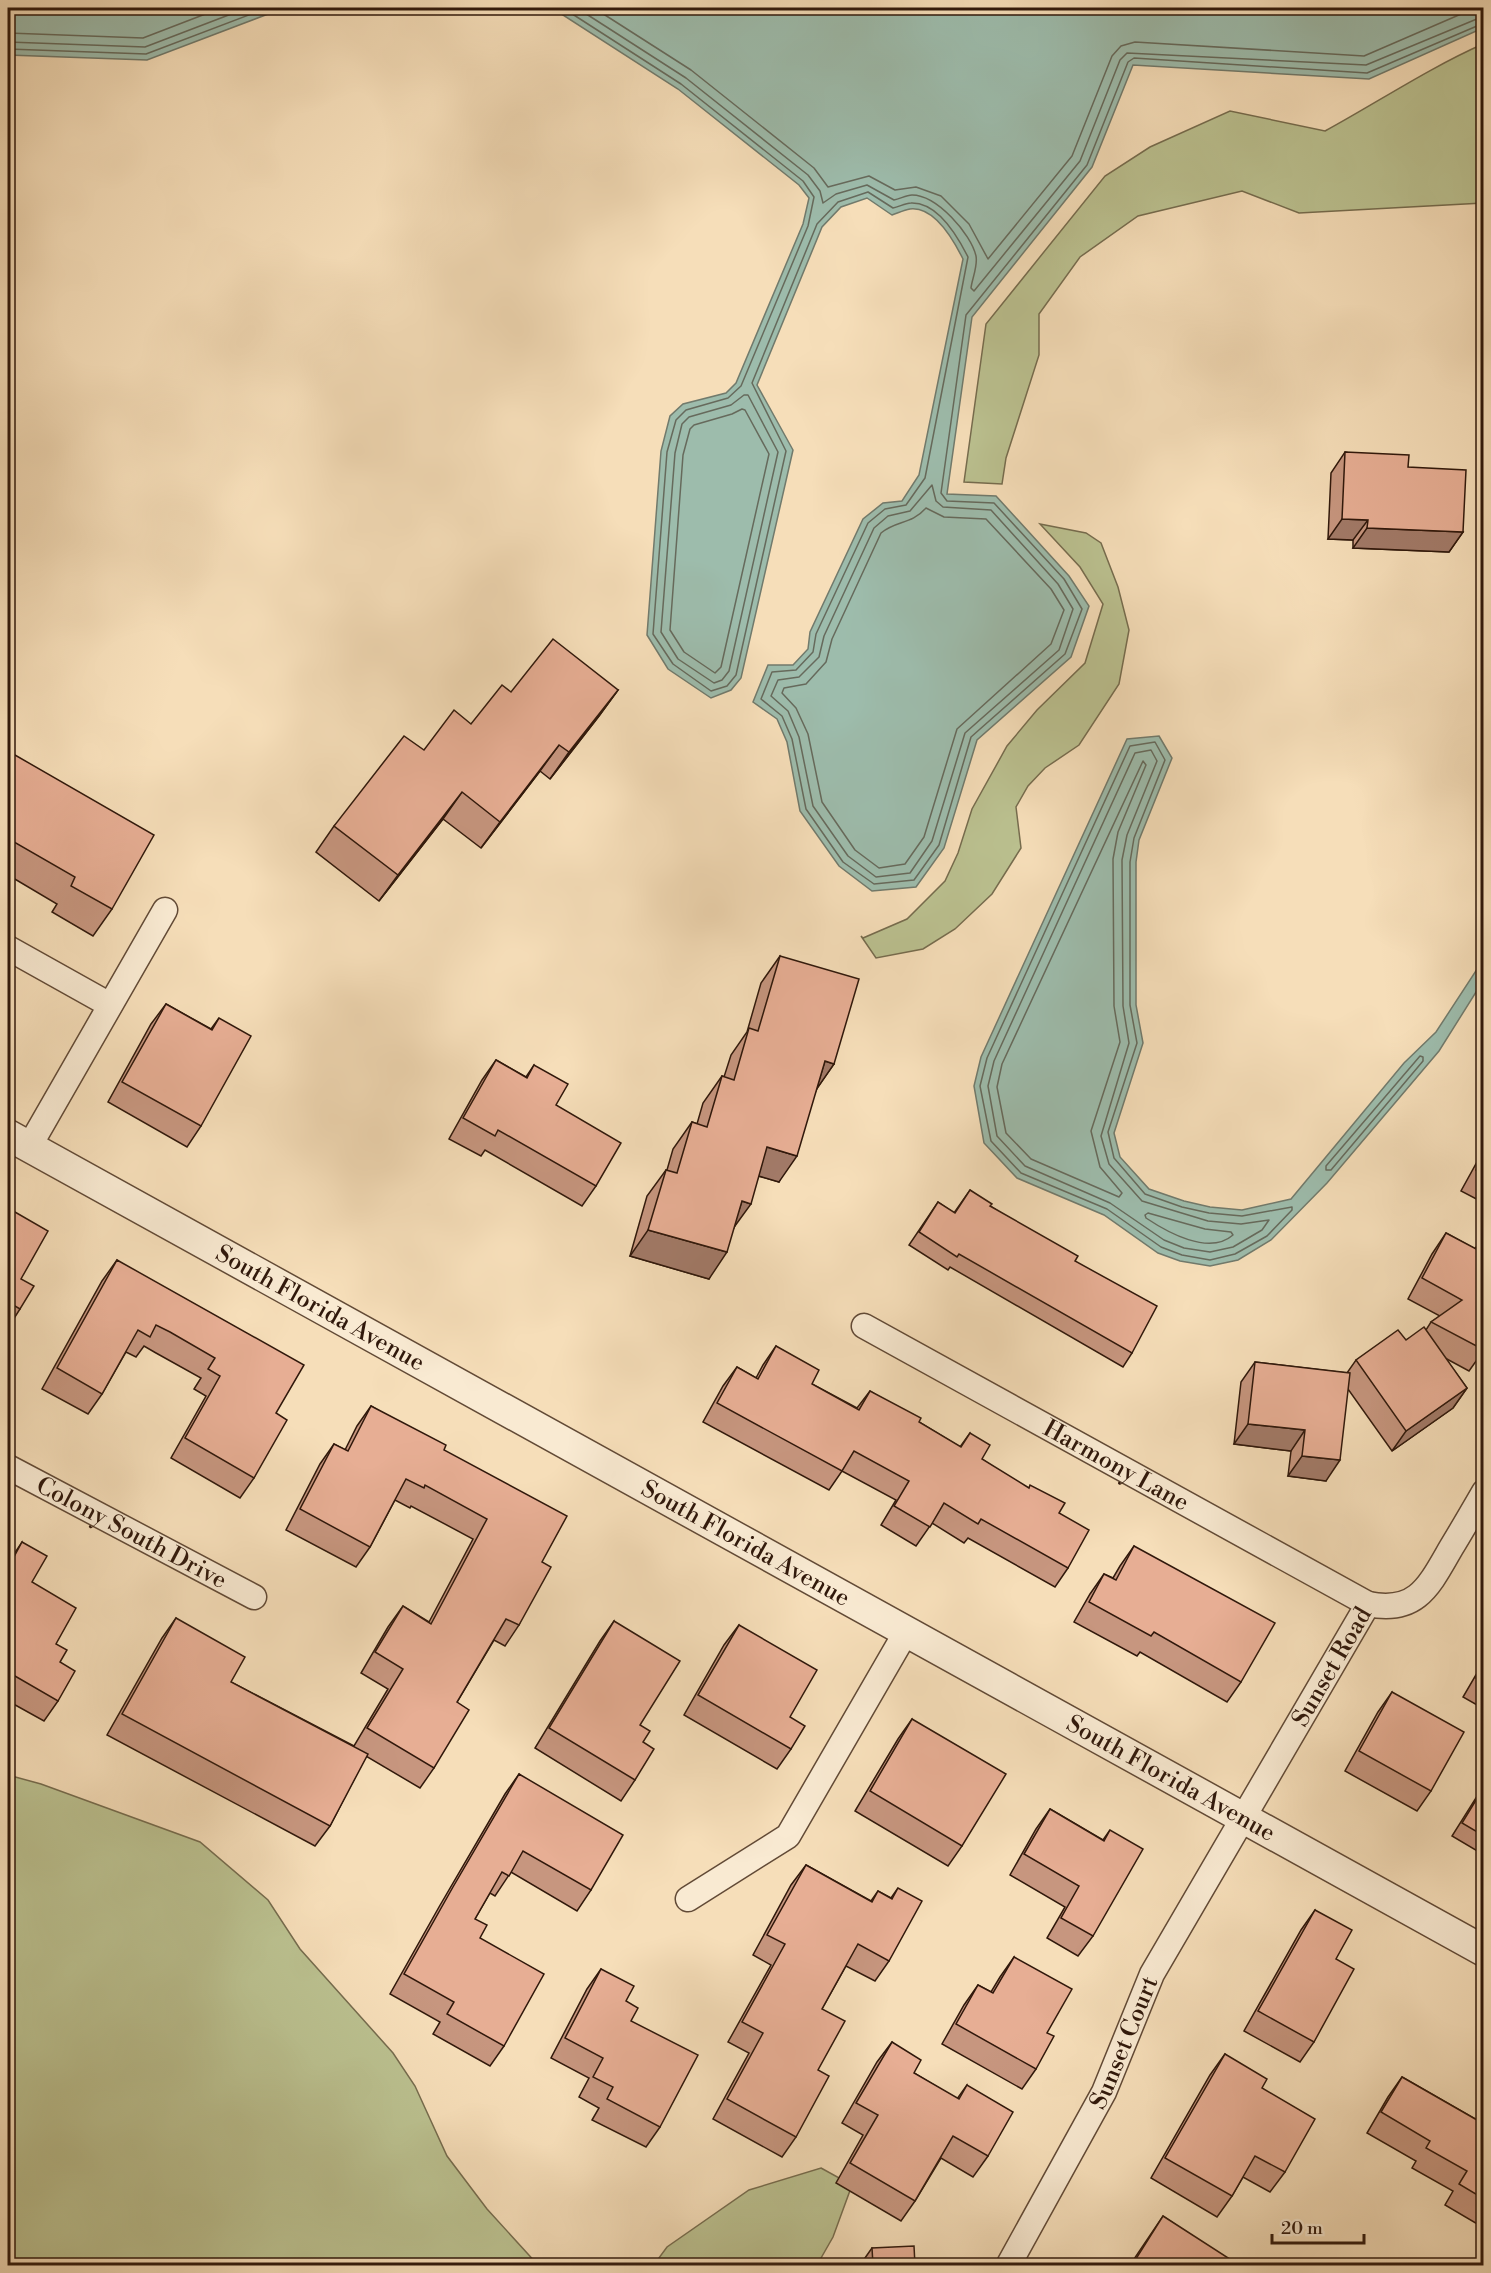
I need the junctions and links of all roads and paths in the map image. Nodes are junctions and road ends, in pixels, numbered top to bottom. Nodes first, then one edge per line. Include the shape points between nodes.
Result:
1 (165, 910) dead end
2 (8, 948) edge
3 (110, 1005) junction
4 (18, 1141) edge
5 (864, 1326) dead end
6 (8, 1467) edge
7 (1484, 1492) edge
8 (254, 1597) dead end
9 (1368, 1604) junction
10 (906, 1632) junction
11 (1243, 1820) junction
12 (688, 1899) dead end
13 (1484, 1952) edge
14 (1008, 2265) edge

1 - 3 street
2 - 3 street
3 - 4 street
4 - 10 street, South Florida Avenue
5 - 9 street, Harmony Lane
6 - 8 street, Colony South Drive
7 - 9 street, Sunset Road via 1428,1588 1401,1605 1387,1608
9 - 11 street, Sunset Road
10 - 11 street, South Florida Avenue
10 - 12 street via 788,1836
11 - 13 street, South Florida Avenue
11 - 14 street, Sunset Court via 1152,1974 1104,2092

